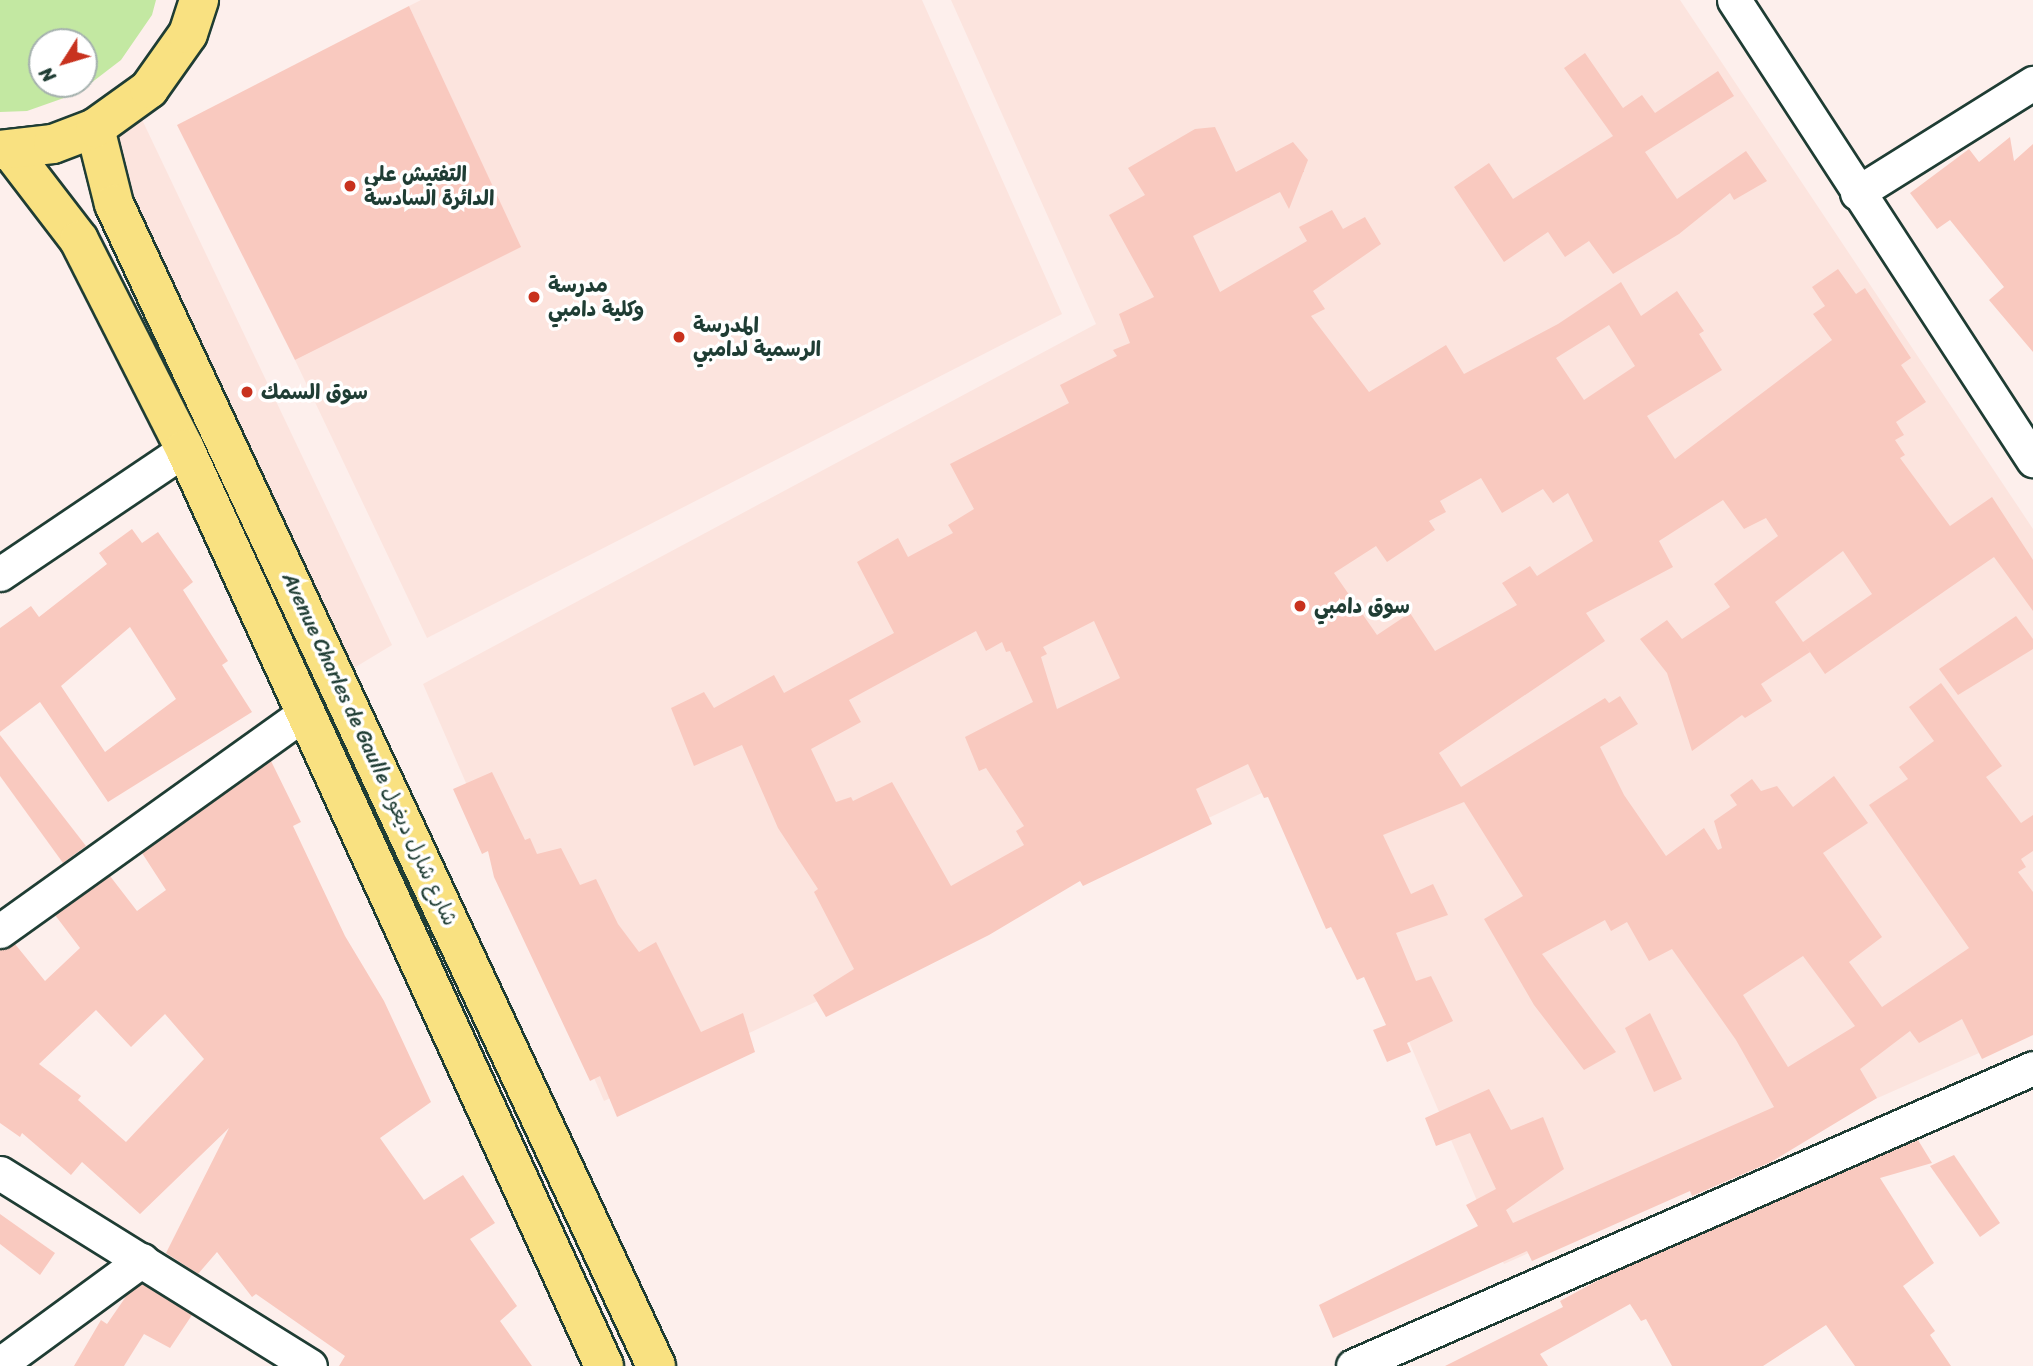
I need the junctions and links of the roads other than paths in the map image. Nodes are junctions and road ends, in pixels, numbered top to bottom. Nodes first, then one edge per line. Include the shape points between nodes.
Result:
1 (199, 0) edge
2 (1734, 0) edge
3 (2033, 83) edge
4 (95, 128) junction
5 (5, 150) edge
6 (1857, 193) junction
7 (185, 449) junction
8 (2033, 460) edge
9 (262, 518) junction
10 (225, 537) junction
11 (0, 574) edge
12 (305, 713) junction
13 (0, 931) edge
14 (497, 1023) junction
15 (456, 1041) junction
16 (2033, 1068) edge
17 (0, 1173) edge
18 (142, 1260) junction
19 (0, 1364) edge
20 (310, 1366) edge
21 (604, 1366) edge
22 (656, 1366) edge
23 (1353, 1366) edge

1 - 4 main road via 188,34 149,89
2 - 6 street
3 - 6 street
4 - 5 main road via 53,144
4 - 9 main road, Avenue Charles de Gaulle شارع شارل ديغول via 114,204
5 - 7 main road, Avenue Charles de Gaulle شارع شارل ديغول via 79,240
6 - 8 street
7 - 10 main road, Avenue Charles de Gaulle شارع شارل ديغول
7 - 11 street
9 - 10 main road
9 - 14 main road, Avenue Charles de Gaulle شارع شارل ديغول
10 - 12 main road, Avenue Charles de Gaulle شارع شارل ديغول
12 - 13 street
12 - 15 main road, Avenue Charles de Gaulle شارع شارل ديغول
14 - 15 main road
14 - 22 main road, Avenue Charles de Gaulle شارع شارل ديغول
15 - 21 main road, Avenue Charles de Gaulle شارع شارل ديغول
16 - 23 street
17 - 18 street
18 - 19 street
18 - 20 street

